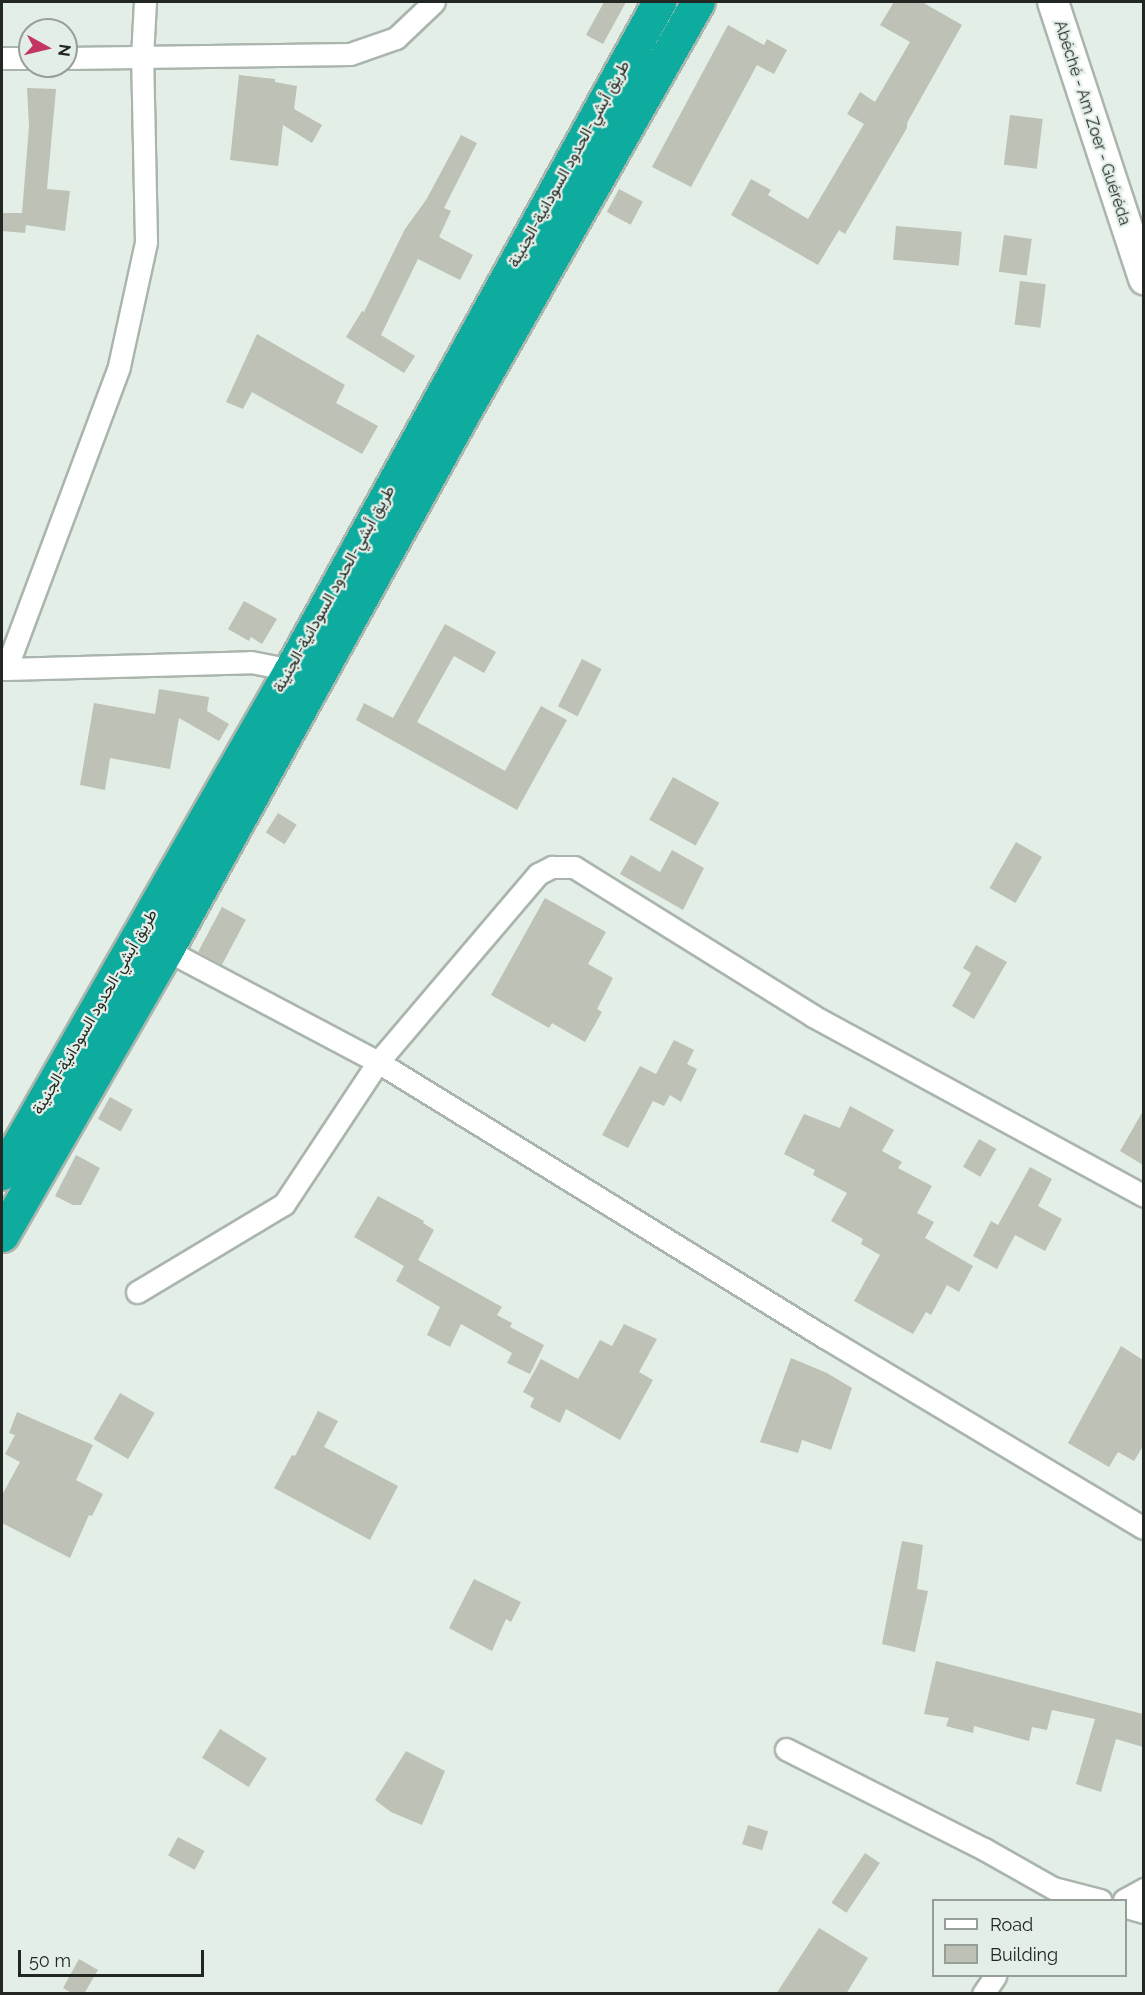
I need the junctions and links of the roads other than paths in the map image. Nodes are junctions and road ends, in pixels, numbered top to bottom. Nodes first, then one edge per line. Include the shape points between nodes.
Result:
1 (145, 2) edge
2 (434, 2) edge
3 (659, 2) edge
4 (698, 2) edge
5 (1053, 2) edge
6 (142, 57) junction
7 (2, 58) edge
8 (18, 58) edge
9 (78, 58) edge
10 (1143, 279) edge
11 (4, 669) edge
12 (305, 673) junction
13 (153, 943) junction
14 (378, 1062) junction
15 (2, 1173) edge
16 (1143, 1196) edge
17 (2, 1235) edge
18 (137, 1292) dead end
19 (1143, 1528) edge
20 (786, 1749) dead end
21 (1143, 1889) edge
22 (1049, 1894) edge
23 (1092, 1899) edge
24 (1126, 1899) edge
25 (1127, 1908) edge
26 (1143, 1912) edge
27 (994, 1977) edge
28 (983, 1994) edge

1 - 6 street
2 - 6 street via 396,38 350,54
3 - 12 highway, طريق أبشي-الحدود السودانية-الجنينة
4 - 12 highway via 466,409
5 - 10 main road, Abéché - Am Zoer - Guéréda
6 - 9 street
6 - 11 street via 146,242 119,366
7 - 8 street
11 - 12 street via 250,662
12 - 13 highway, طريق أبشي-الحدود السودانية-الجنينة
13 - 14 street
13 - 15 highway, طريق أبشي-الحدود السودانية-الجنينة
13 - 17 highway
14 - 16 street via 538,874 552,867 574,867 813,1016
14 - 18 street via 284,1204
14 - 19 street
20 - 22 street via 984,1849
21 - 24 street
22 - 23 street
25 - 26 street
27 - 28 street

